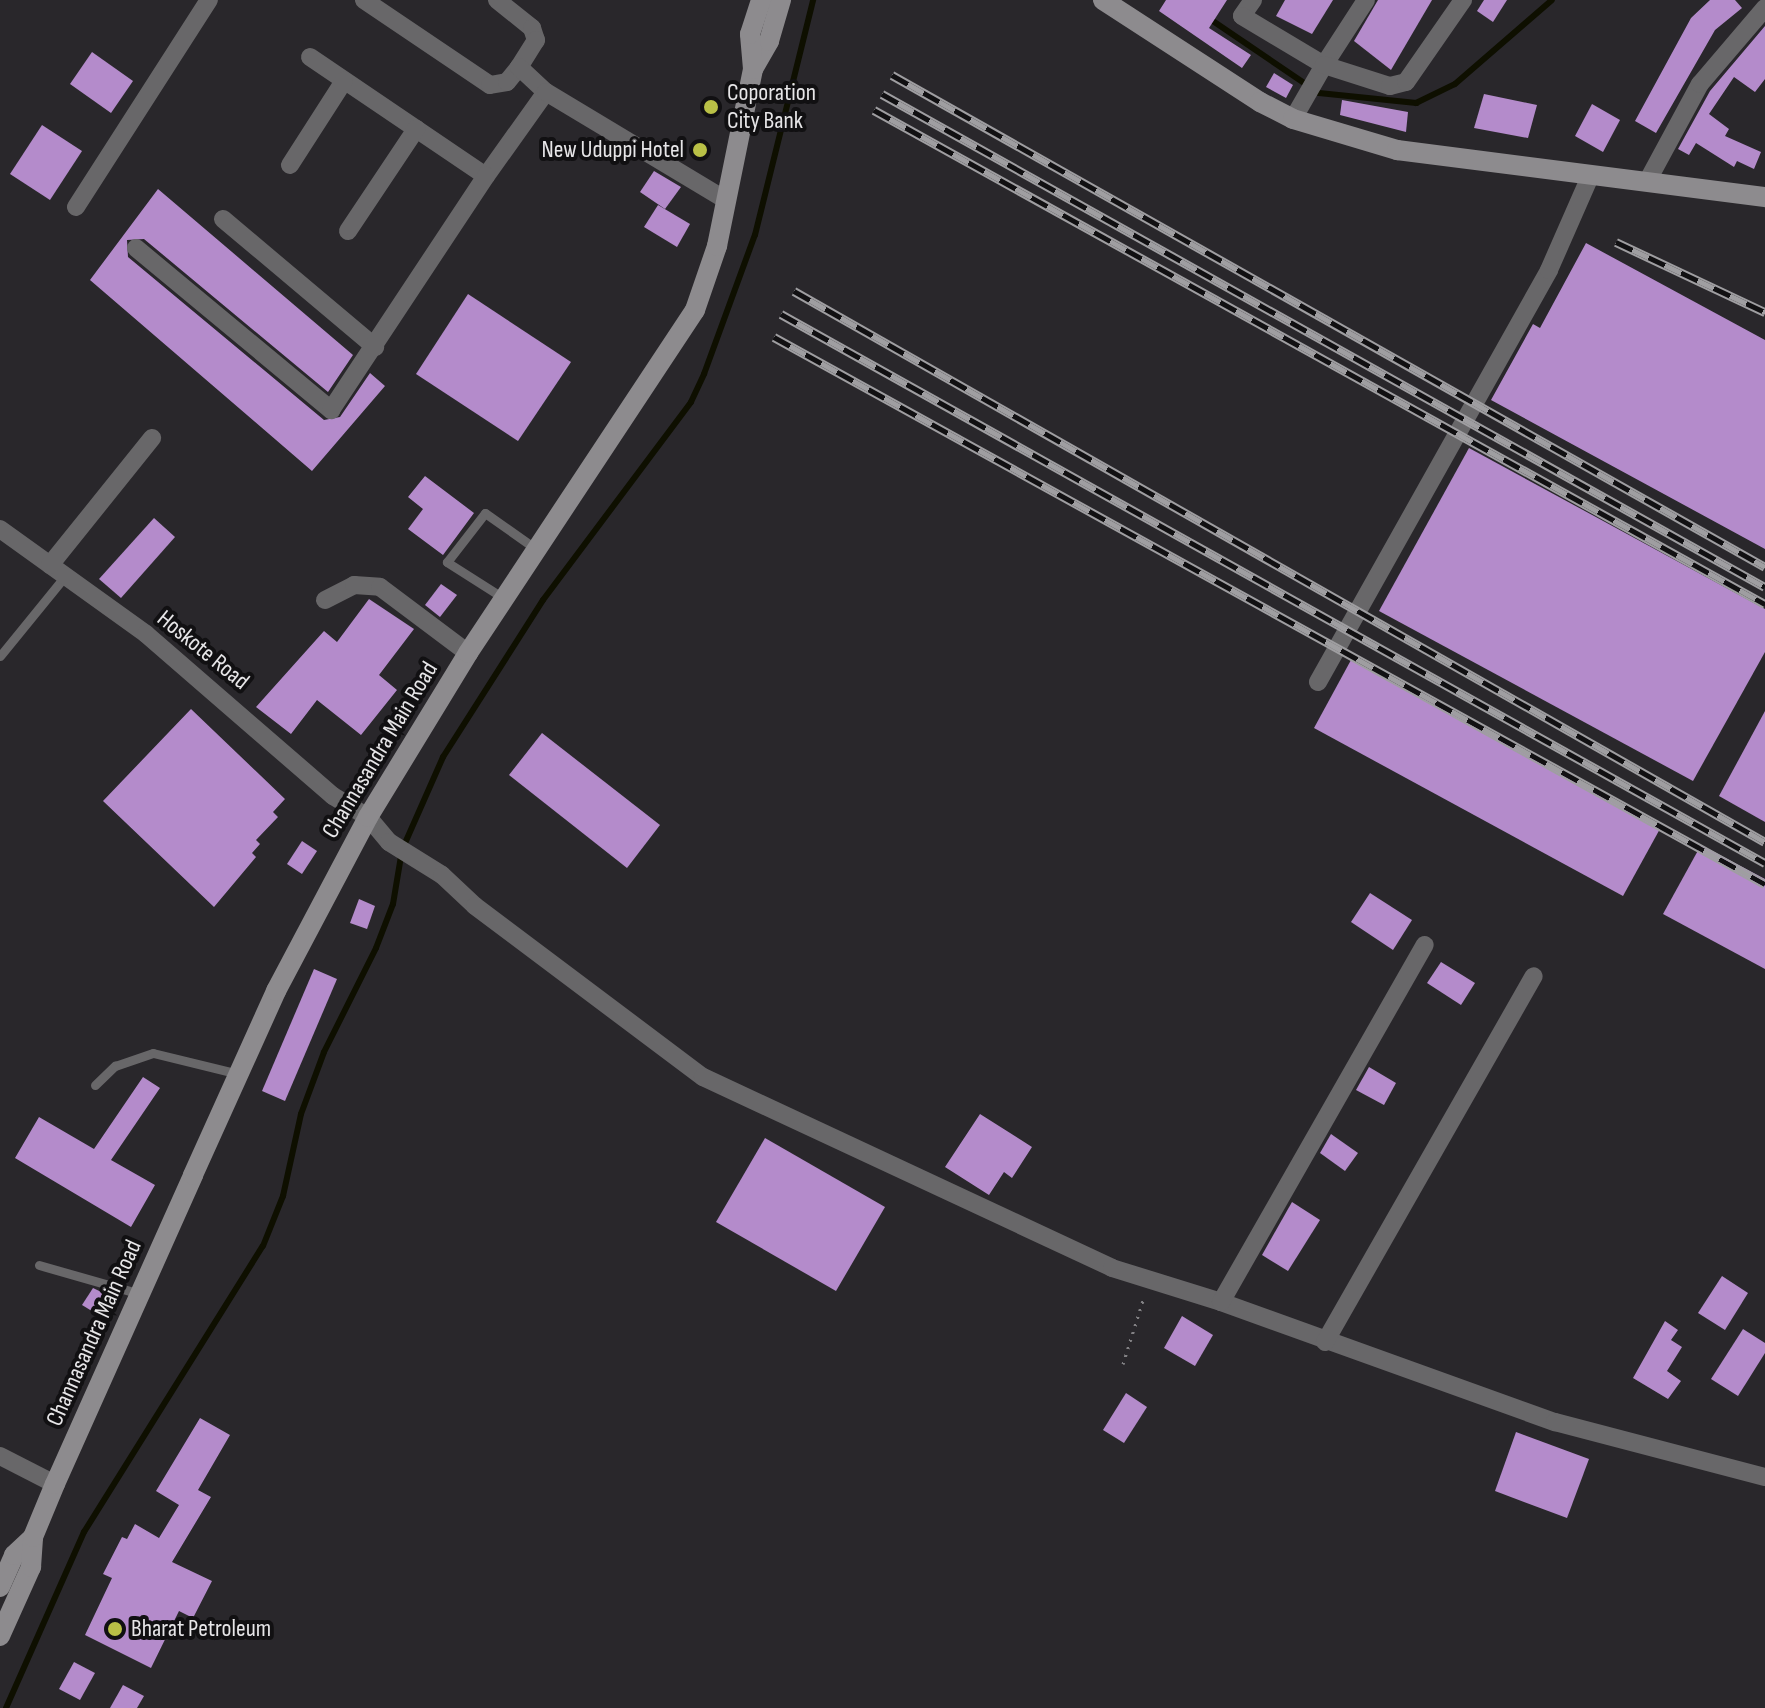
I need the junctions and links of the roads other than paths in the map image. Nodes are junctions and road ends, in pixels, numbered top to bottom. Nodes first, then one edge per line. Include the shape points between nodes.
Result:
1 (209, 0) edge
2 (364, 0) edge
3 (497, 0) edge
4 (760, 0) edge
5 (781, 0) edge
6 (1103, 0) edge
7 (1253, 0) edge
8 (1366, 0) edge
9 (1463, 0) edge
10 (1765, 8) edge
11 (310, 57) dead end
12 (1324, 65) junction
13 (519, 67) junction
14 (753, 69) junction
15 (344, 81) junction
16 (546, 92) junction
17 (1293, 119) junction
18 (416, 129) junction
19 (290, 165) dead end
20 (486, 176) junction
21 (1589, 179) junction
22 (1648, 180) junction
23 (1765, 197) edge
24 (726, 200) junction
25 (76, 207) dead end
26 (223, 219) dead end
27 (348, 231) dead end
28 (136, 248) dead end
29 (375, 347) junction
30 (152, 438) dead end
31 (0, 529) edge
32 (537, 550) junction
33 (58, 570) junction
34 (505, 599) junction
35 (325, 600) dead end
36 (468, 653) junction
37 (0, 656) edge
38 (1318, 682) dead end
39 (368, 817) junction
40 (1425, 945) dead end
41 (1534, 976) dead end
42 (239, 1074) junction
43 (95, 1085) dead end
44 (39, 1265) dead end
45 (140, 1294) junction
46 (1221, 1302) junction
47 (1325, 1342) junction
48 (0, 1456) edge
49 (1765, 1477) edge
50 (55, 1484) junction
51 (33, 1537) junction
52 (0, 1587) edge
53 (0, 1636) edge

1 - 25 street
2 - 13 street via 490,85 507,82
3 - 13 street via 532,28 536,40
4 - 14 main road, Channasandra Main Road via 750,34
5 - 14 main road via 769,41
6 - 17 main road
7 - 12 street via 1242,16
8 - 12 street
9 - 12 street via 1406,82 1390,86
10 - 22 street via 1700,84
11 - 15 street
12 - 17 street
13 - 16 street
14 - 24 main road, Channasandra Main Road
15 - 18 street
15 - 19 street
16 - 20 street
16 - 24 street
17 - 21 main road via 1397,150
18 - 20 street
18 - 27 street
20 - 29 street
21 - 22 main road
21 - 38 street via 1549,270
22 - 23 main road
24 - 32 main road, Channasandra Main Road via 695,310
26 - 29 street
28 - 29 street via 331,410
30 - 33 street
31 - 33 street, Hoskote Road
32 - 34 main road, Channasandra Main Road
32 - 34 lane via 485,513 447,562
33 - 37 lane
33 - 39 street, Hoskote Road via 146,634 333,796
34 - 36 main road, Channasandra Main Road
35 - 36 street via 354,585 380,587
36 - 39 main road, Channasandra Main Road
39 - 42 main road, Channasandra Main Road
39 - 46 street, Hoskote Road via 389,842 424,863 662,1051 703,1077 1149,1282
40 - 46 street
41 - 47 street
42 - 43 lane via 153,1053 115,1066
42 - 45 main road, Channasandra Main Road
44 - 45 lane
45 - 50 main road, Channasandra Main Road
46 - 47 street, Hoskote Road
47 - 49 street, Hoskote Road via 1555,1422
48 - 50 street
50 - 51 main road, Channasandra Main Road
51 - 52 main road, Channasandra Main Road via 14,1555
51 - 53 main road, Channasandra Main Road via 31,1567

